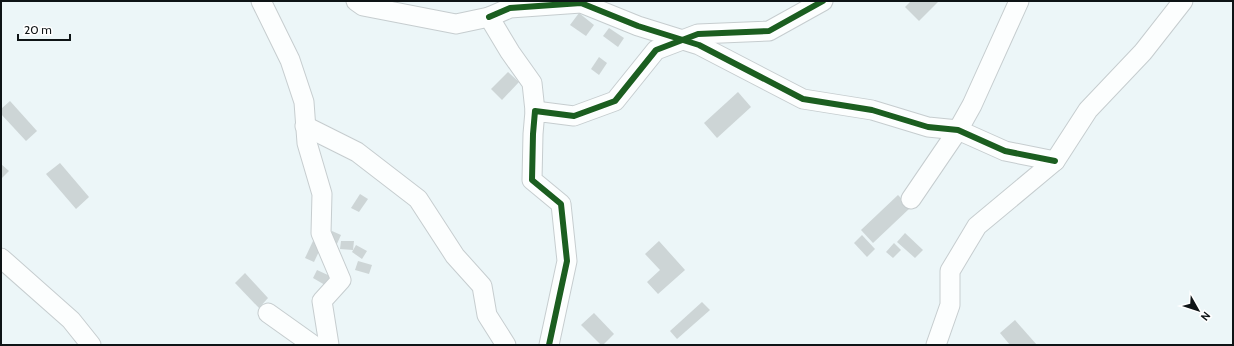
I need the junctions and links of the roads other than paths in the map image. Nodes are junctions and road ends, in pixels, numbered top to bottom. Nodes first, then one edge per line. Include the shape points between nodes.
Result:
1 (261, 1) edge
2 (356, 1) edge
3 (823, 1) edge
4 (1019, 1) edge
5 (1183, 1) edge
6 (490, 17) junction
7 (682, 40) junction
8 (535, 111) junction
9 (306, 126) junction
10 (958, 130) junction
11 (1055, 161) junction
12 (911, 199) dead end
13 (1, 258) edge
14 (268, 313) dead end
15 (91, 345) edge
16 (313, 345) edge
17 (329, 345) edge
18 (506, 345) edge
19 (549, 345) edge
20 (936, 345) edge

1 - 9 street via 290,60 304,102
2 - 6 street via 363,6 456,24
3 - 7 street via 768,31 698,34
4 - 10 street
5 - 11 street via 1143,52 1088,110
6 - 7 street via 510,8 581,3
6 - 8 street via 532,83
7 - 8 street via 656,50 615,101 574,116
7 - 10 street via 699,45 803,99 872,110 928,127
8 - 19 street via 532,180 561,204 567,261
9 - 17 street via 307,143 322,194 321,233 341,280 322,301
9 - 18 street via 357,152 418,199 455,256 482,286 487,315
10 - 11 street via 1005,151
10 - 12 street
11 - 20 street via 977,226 950,271 950,305
13 - 15 street via 71,320
14 - 16 street

